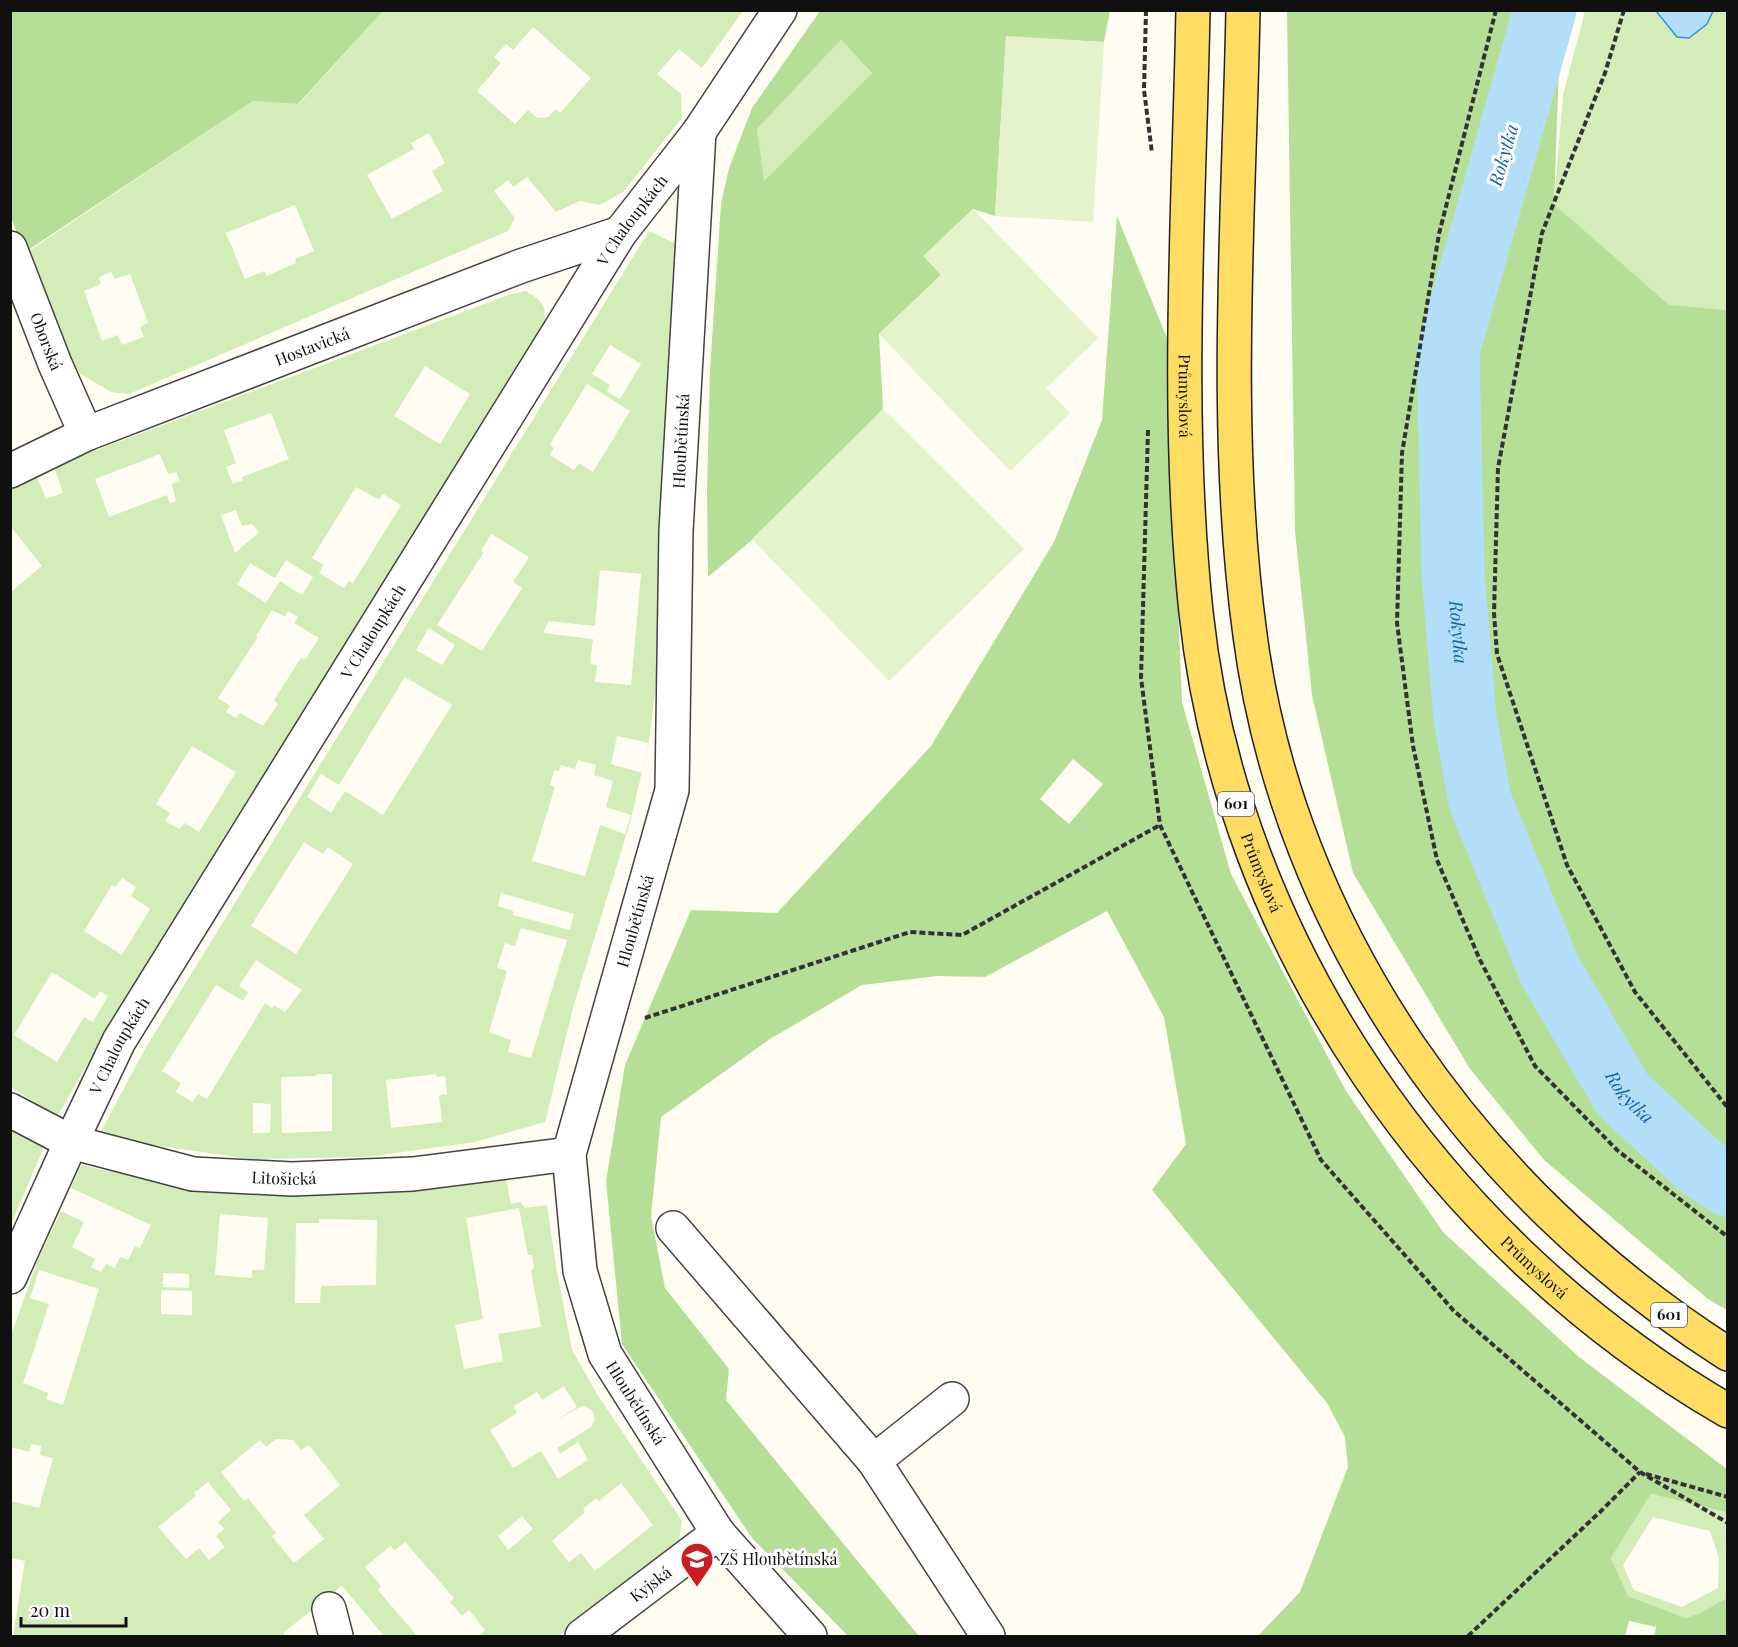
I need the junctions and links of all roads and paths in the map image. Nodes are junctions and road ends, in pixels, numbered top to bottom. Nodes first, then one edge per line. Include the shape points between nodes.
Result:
1 (780, 10) edge
2 (1193, 10) edge
3 (1243, 10) edge
4 (1496, 10) edge
5 (1624, 10) edge
6 (699, 132) junction
7 (620, 233) junction
8 (10, 248) edge
9 (86, 434) junction
10 (10, 471) edge
11 (603, 1031) junction
12 (1728, 1107) edge
13 (10, 1110) edge
14 (71, 1142) junction
15 (569, 1155) junction
16 (673, 1228) dead end
17 (1728, 1237) edge
18 (10, 1277) edge
19 (1728, 1354) edge
20 (952, 1399) dead end
21 (1728, 1412) edge
22 (874, 1461) junction
23 (1640, 1472) junction
24 (1728, 1497) edge
25 (1728, 1523) edge
26 (718, 1533) junction
27 (582, 1636) edge
28 (810, 1636) edge
29 (988, 1636) edge
30 (1468, 1636) edge

1 - 6 street, V Chaloupkách
2 - 21 main road, Průmyslová / 601 via 1186,476 1196,613 1210,704 1249,840 1284,926 1327,1009 1376,1087 1432,1160 1495,1232 1561,1293 1634,1351
3 - 19 main road, 601 via 1235,360 1238,518 1257,684 1294,819 1329,904 1372,986 1450,1104 1511,1175 1577,1241 1650,1301
4 - 17 path via 1440,234 1402,453 1397,623 1413,746 1437,860 1480,960 1535,1066 1617,1150
5 - 12 path via 1605,73 1542,233 1498,468 1494,613 1497,654 1566,866 1635,992
6 - 7 street, V Chaloupkách
6 - 11 street, Hloubětínská via 676,531 672,790
7 - 9 street, Hostavická via 521,266
7 - 14 street, V Chaloupkách via 119,1041
8 - 9 street, Oborská
9 - 10 street, Hostavická
11 - 15 street, Hloubětínská
11 - 23 path via 910,932 962,935 1160,825 1321,1160 1454,1311
13 - 14 street, Litošická
14 - 15 street, Litošická via 193,1174 292,1179 413,1174
14 - 18 street, V Chaloupkách
15 - 26 street, Hloubětínská via 580,1271 605,1354
16 - 22 street
20 - 22 street
22 - 29 street
23 - 24 path
23 - 25 path
23 - 30 path
26 - 27 street, Kyjská
26 - 28 street, Hloubětínská

